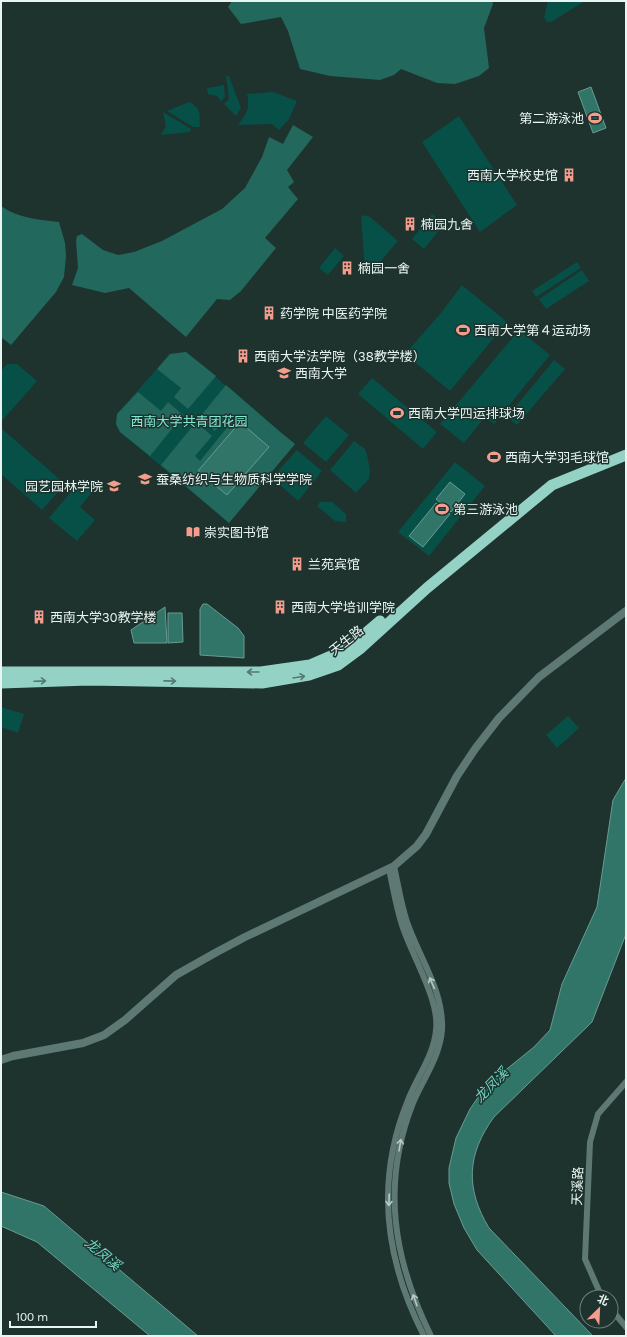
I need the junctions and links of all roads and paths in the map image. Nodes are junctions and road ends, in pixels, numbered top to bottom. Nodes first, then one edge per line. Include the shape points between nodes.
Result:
1 (626, 447) edge
2 (626, 455) edge
3 (626, 612) edge
4 (1, 672) edge
5 (1, 682) edge
6 (392, 867) junction
7 (1, 1060) edge
8 (626, 1082) edge
9 (598, 1289) edge
10 (619, 1319) edge
11 (626, 1327) edge
12 (424, 1336) edge
13 (431, 1336) edge

1 -> 4 highway, 天生路 via 547,480 347,649 310,665 260,672
5 -> 2 highway, 天生路 via 89,680 262,683 309,675 338,665 361,648 426,588 552,485
3 - 6 street via 539,677 499,718 457,776 426,834 417,846
6 - 7 street via 215,953 176,976 104,1034 83,1043
6 -> 12 street via 402,925 436,1014 432,1050 408,1100 395,1137 389,1177 388,1216 392,1248 412,1314
13 -> 6 street via 419,1311 399,1246 395,1216 395,1177 401,1139 437,1053 442,1032 442,1014 435,990 406,921
8 - 9 street, 天溪路 via 598,1114 590,1142 585,1259
10 - 11 street

